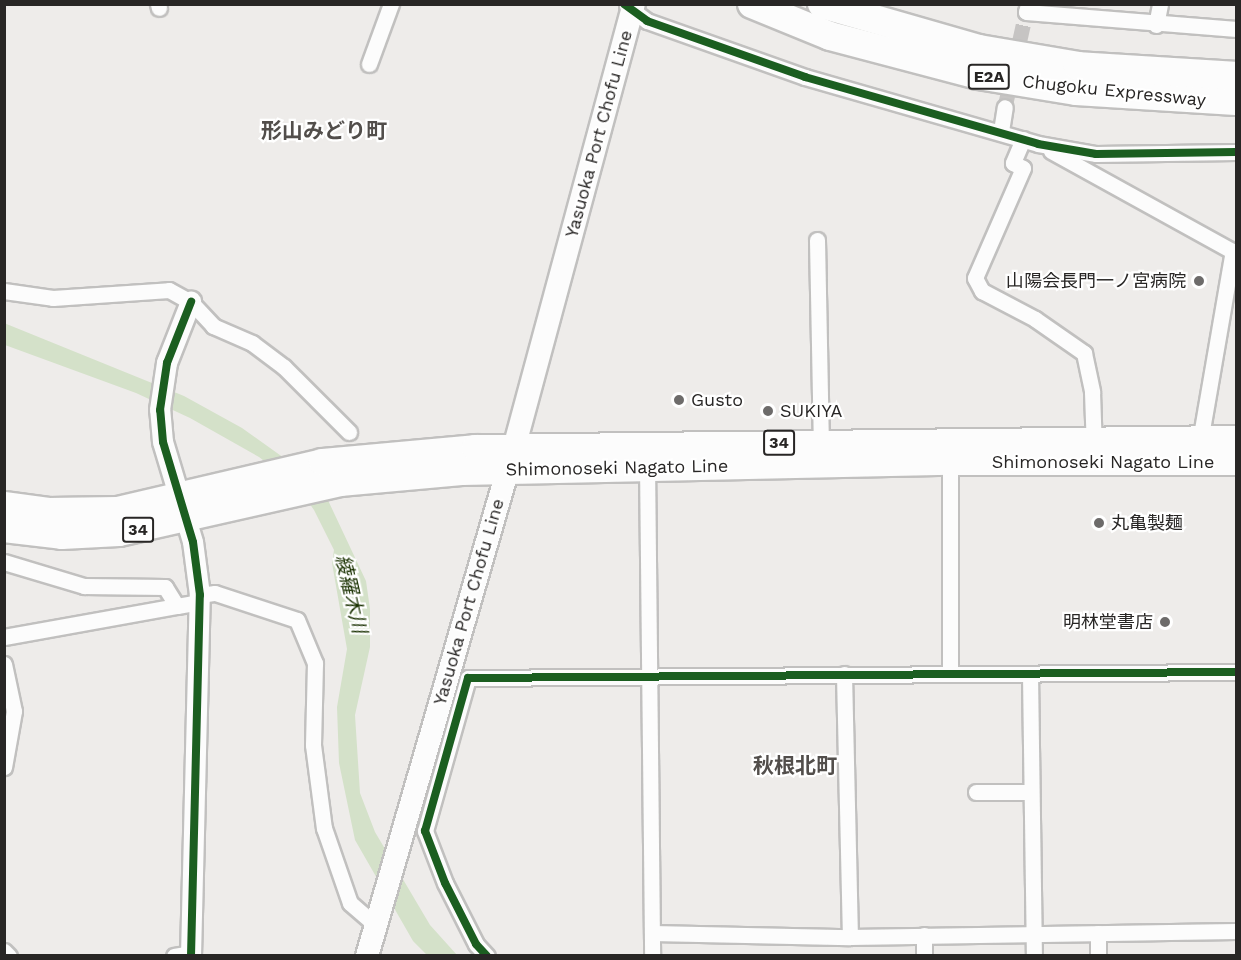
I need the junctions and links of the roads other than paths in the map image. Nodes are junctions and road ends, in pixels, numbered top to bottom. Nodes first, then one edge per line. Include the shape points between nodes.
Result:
1 (391, 4) edge
2 (752, 4) edge
3 (822, 4) edge
4 (1028, 4) edge
5 (1160, 4) edge
6 (630, 6) edge
7 (1156, 25) junction
8 (1236, 29) edge
9 (369, 64) dead end
10 (1236, 76) edge
11 (1236, 101) edge
12 (1005, 107) tunnel mouth
13 (1001, 131) junction
14 (1031, 141) junction
15 (1236, 152) edge
16 (817, 240) dead end
17 (1235, 252) edge
18 (4, 291) edge
19 (191, 302) junction
20 (349, 432) dead end
21 (1236, 439) edge
22 (821, 443) junction
23 (1094, 451) junction
24 (1198, 451) junction
25 (950, 452) junction
26 (647, 456) junction
27 (511, 460) junction
28 (1236, 462) edge
29 (4, 505) edge
30 (185, 508) junction
31 (4, 530) edge
32 (4, 562) edge
33 (200, 599) junction
34 (177, 606) junction
35 (4, 637) edge
36 (1236, 672) edge
37 (6, 673) edge
38 (950, 673) junction
39 (844, 674) junction
40 (1030, 674) junction
41 (649, 675) junction
42 (4, 767) edge
43 (976, 792) dead end
44 (1031, 792) junction
45 (377, 921) junction
46 (1236, 931) edge
47 (652, 933) junction
48 (1098, 933) junction
49 (1033, 934) junction
50 (924, 935) junction
51 (850, 937) junction
52 (4, 951) edge
53 (186, 955) edge
54 (9, 956) edge
55 (367, 956) edge
56 (487, 956) edge
57 (652, 956) edge
58 (924, 956) edge
59 (1034, 956) edge
60 (1098, 956) edge

1 - 9 street
2 - 11 highway, Chugoku Expressway / E2A via 830,36 978,75 1076,91
3 - 10 highway, Chugoku Expressway / E2A via 980,49 1078,66
4 - 7 street via 1026,12
5 - 7 street
6 - 13 street via 648,21 805,77
6 - 27 main road, Yasuoka Port Chofu Line
7 - 8 street
12 - 13 street
13 - 14 street
14 - 15 street via 1096,154
14 - 17 street
14 - 23 street via 1013,163 1023,168 975,278 982,291 1035,319 1084,353 1092,392
16 - 22 street
17 - 24 street
18 - 19 street via 53,298 169,290
19 - 20 street via 213,326 252,343 284,367
19 - 30 street via 161,388 160,429
21 - 24 main road, Shimonoseki Nagato Line / 34
22 - 25 main road, Shimonoseki Nagato Line / 34
22 - 26 main road, Shimonoseki Nagato Line / 34
23 - 24 main road, Shimonoseki Nagato Line / 34
23 - 25 main road, Shimonoseki Nagato Line / 34
24 - 28 main road, Shimonoseki Nagato Line / 34
25 - 26 main road, Shimonoseki Nagato Line / 34
25 - 38 street
26 - 27 main road, Shimonoseki Nagato Line / 34
26 - 41 street
27 - 30 main road, Shimonoseki Nagato Line / 34
27 - 30 main road, Shimonoseki Nagato Line / 34 via 404,452 322,462 255,475
27 - 45 main road, Yasuoka Port Chofu Line
29 - 30 main road, Shimonoseki Nagato Line / 34 via 87,513
30 - 31 main road, Shimonoseki Nagato Line / 34 via 94,536
30 - 33 street
32 - 34 street via 84,586 165,587
33 - 34 street
33 - 45 street via 215,593 297,621 315,663 313,745 324,828 350,903
33 - 53 street
34 - 35 street
36 - 40 street
37 - 42 street via 14,711
38 - 39 street
38 - 40 street
39 - 41 street
39 - 51 street
40 - 44 street
41 - 47 street
41 - 56 street via 468,678 425,831 445,883 476,944
43 - 44 street
44 - 49 street
45 - 55 main road, Yasuoka Port Chofu Line
46 - 48 street
47 - 51 street
47 - 57 street
48 - 49 street
48 - 60 street
49 - 50 street
49 - 59 street
50 - 51 street
50 - 58 street
52 - 54 street

